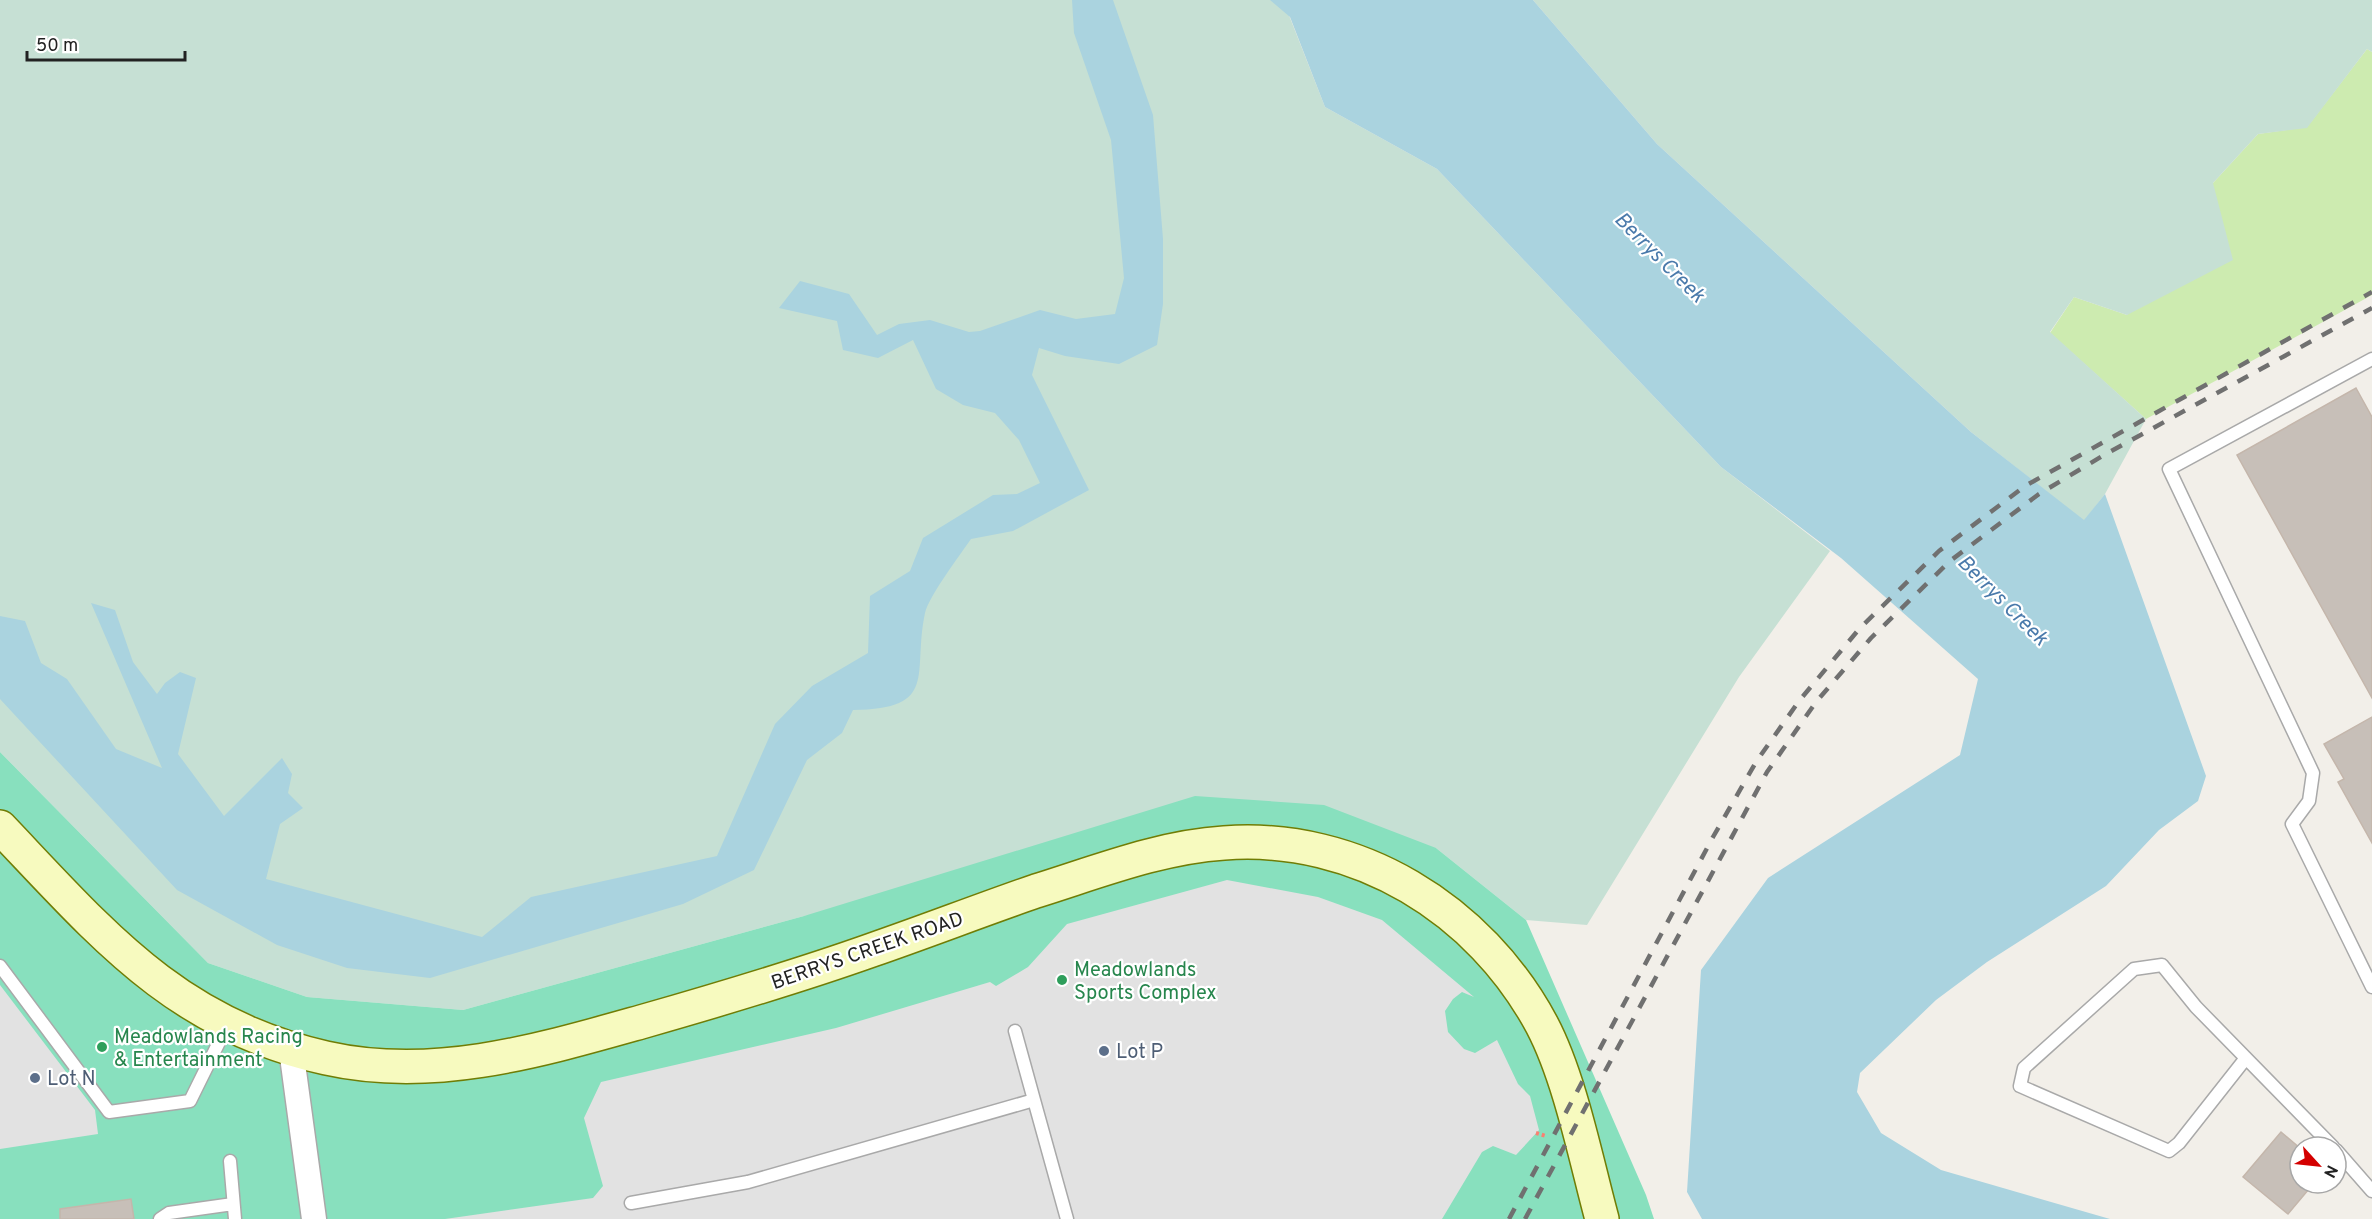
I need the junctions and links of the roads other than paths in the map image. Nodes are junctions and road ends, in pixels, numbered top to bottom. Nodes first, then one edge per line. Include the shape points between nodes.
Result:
1 (2372, 359) edge
2 (0, 827) edge
3 (0, 966) edge
4 (2372, 987) edge
5 (228, 1024) junction
6 (1016, 1032) dead end
7 (291, 1048) junction
8 (2246, 1058) junction
9 (1034, 1100) junction
10 (2321, 1135) edge
11 (230, 1161) dead end
12 (2348, 1164) edge
13 (2372, 1191) edge
14 (631, 1203) dead end
15 (234, 1204) junction
16 (160, 1219) edge
17 (235, 1219) edge
18 (314, 1219) edge
19 (1067, 1219) edge
20 (1602, 1219) edge

1 - 4 lane via 2169,469 2313,773 2308,801 2292,824
2 - 5 street, BERRYS CREEK ROAD via 129,959 180,997
3 - 5 lane via 109,1112 189,1101
5 - 7 street, BERRYS CREEK ROAD
6 - 9 lane
7 - 18 street
7 - 20 street, BERRYS CREEK ROAD via 350,1063 392,1066 458,1064 514,1056 735,995 986,908 1146,858 1223,843 1274,843 1322,851 1419,891 1462,923 1501,962 1531,1006 1555,1056
8 - 8 lane via 2162,964 2134,969 2024,1068 2020,1086 2169,1151 2180,1143
8 - 10 lane
9 - 14 lane via 748,1182
9 - 19 lane
11 - 15 lane
12 - 13 lane
15 - 16 lane via 169,1213
15 - 17 lane

